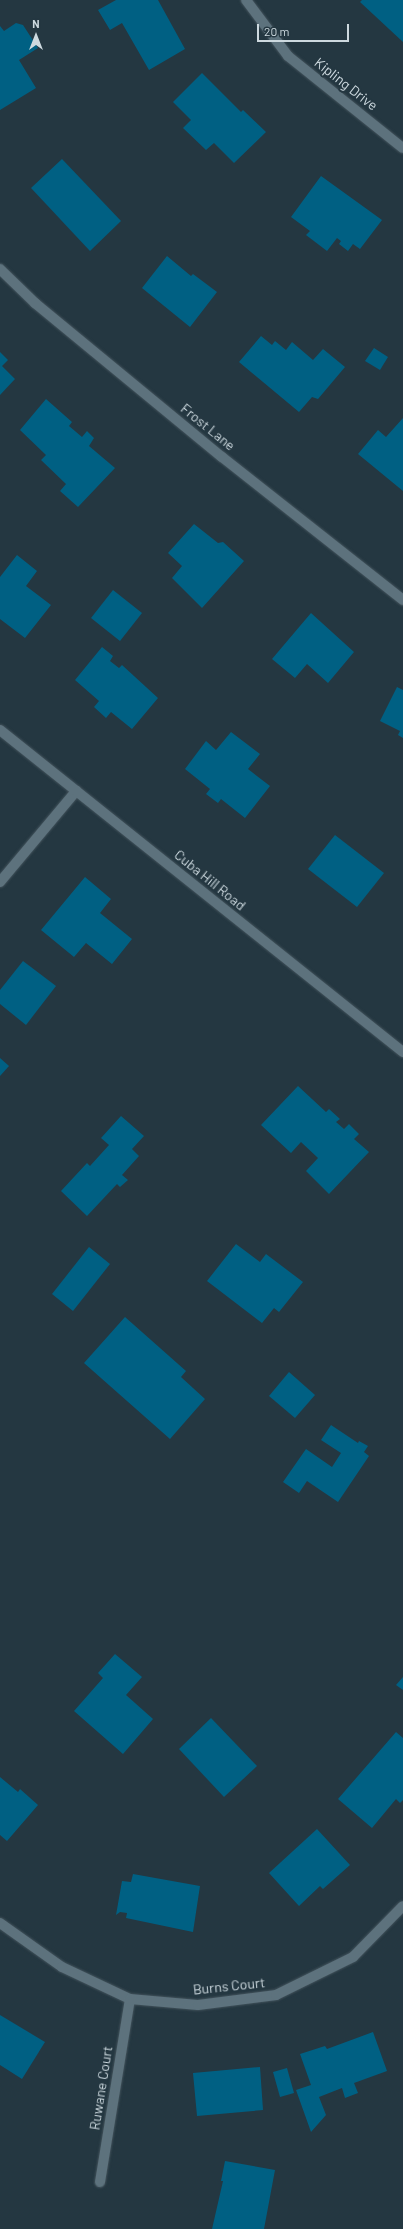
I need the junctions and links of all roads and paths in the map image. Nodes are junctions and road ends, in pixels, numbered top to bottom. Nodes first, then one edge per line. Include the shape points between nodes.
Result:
1 (246, 0) edge
2 (403, 148) edge
3 (0, 269) edge
4 (403, 600) edge
5 (0, 730) edge
6 (76, 791) junction
7 (0, 882) edge
8 (403, 1052) edge
9 (403, 1906) edge
10 (0, 1923) edge
11 (130, 1998) junction
12 (100, 2182) dead end

1 - 2 street, Kipling Drive via 288,56
3 - 4 street, Frost Lane via 35,303 222,457
5 - 6 street, Cuba Hill Road
6 - 7 street
6 - 8 street, Cuba Hill Road
9 - 11 street, Burns Court via 353,1957 276,1995 198,2005
10 - 11 street, Burns Court via 62,1967
11 - 12 street, Ruwane Court

